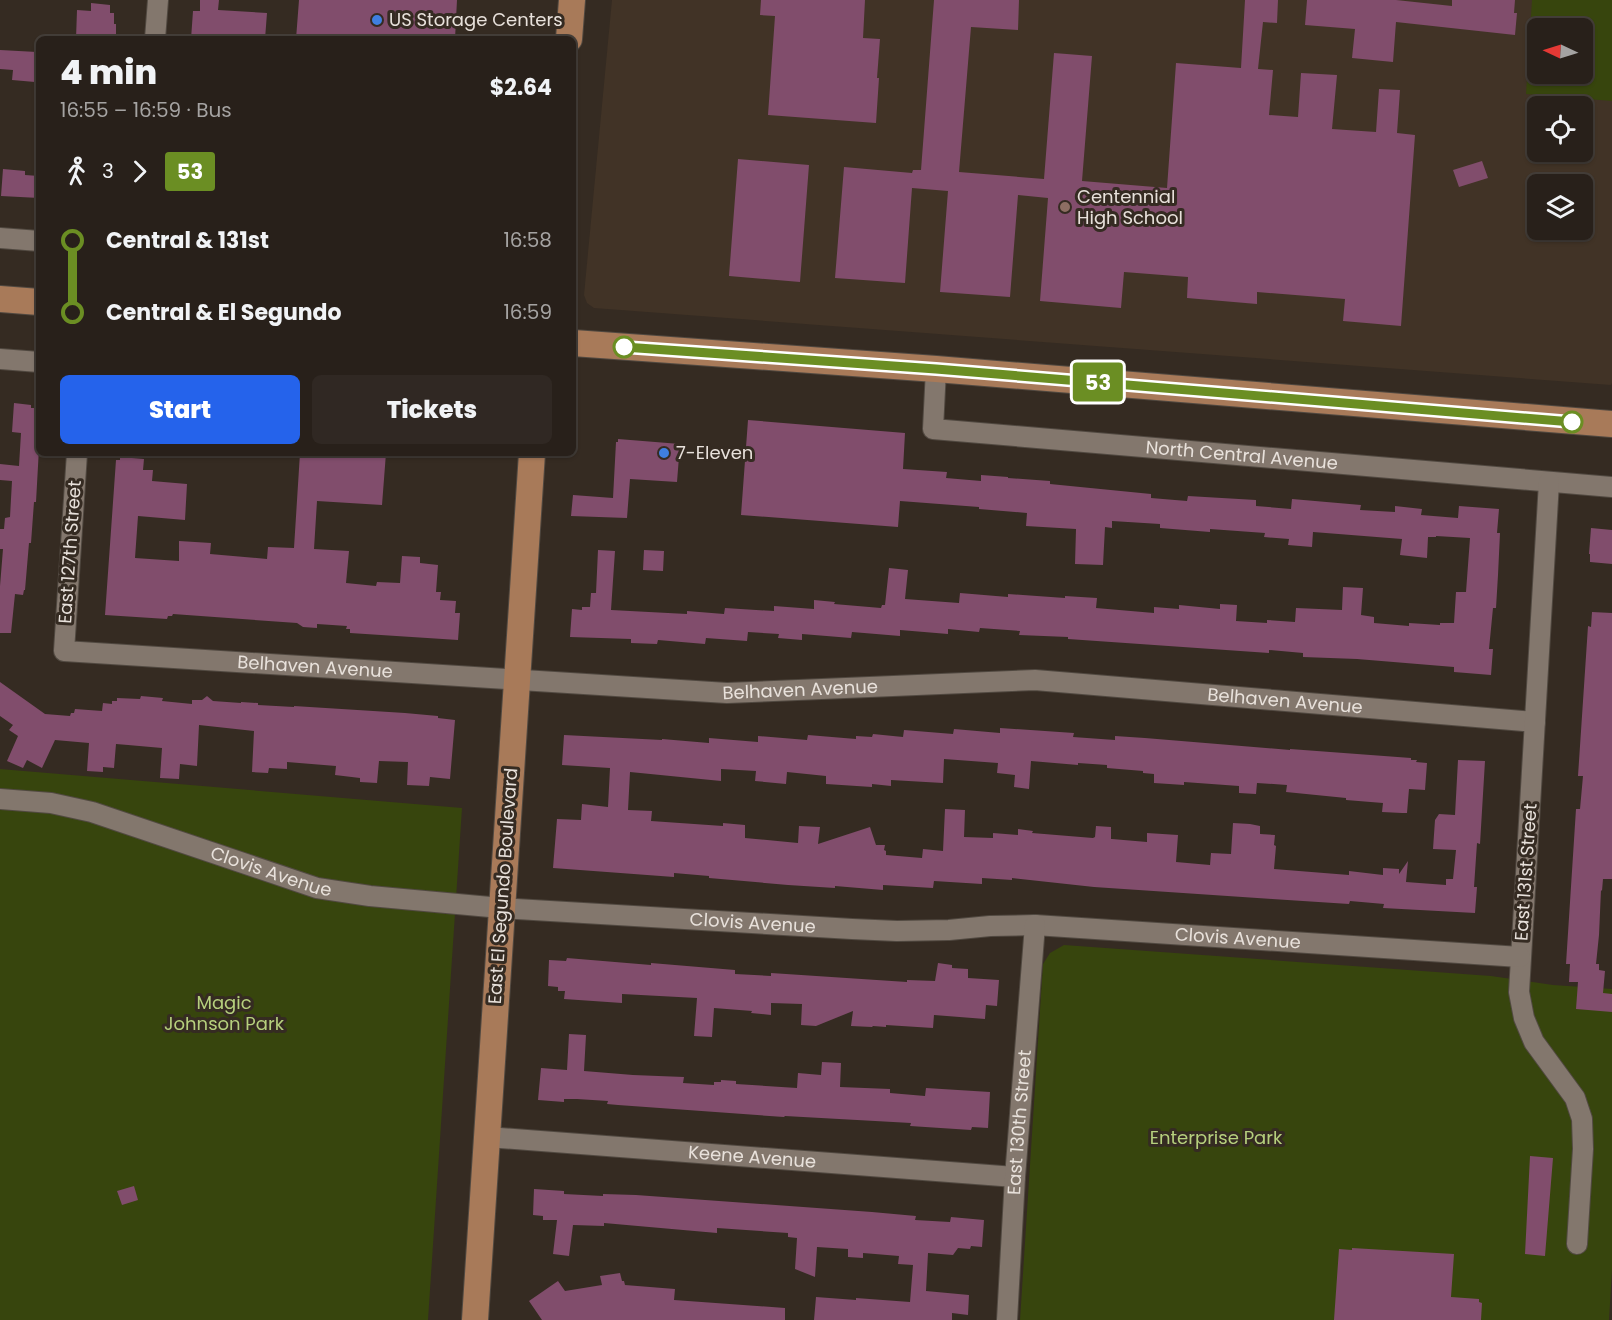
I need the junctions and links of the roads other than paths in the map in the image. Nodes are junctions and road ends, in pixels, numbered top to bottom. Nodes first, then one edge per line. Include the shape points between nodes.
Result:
1 (158, 0) edge
2 (572, 0) edge
3 (155, 36) edge
4 (569, 36) edge
5 (0, 238) edge
6 (36, 242) edge
7 (0, 299) edge
8 (36, 302) edge
9 (576, 343) edge
10 (0, 359) edge
11 (36, 362) edge
12 (936, 369) junction
13 (1612, 424) edge
14 (77, 456) edge
15 (532, 456) edge
16 (1549, 482) junction
17 (1612, 487) edge
18 (64, 651) joint
19 (516, 681) junction
20 (1535, 722) junction
21 (0, 799) edge
22 (501, 908) junction
23 (1035, 925) junction
24 (1520, 957) junction
25 (488, 1137) junction
26 (1015, 1177) junction
27 (1577, 1244) dead end
28 (475, 1320) edge
29 (1006, 1320) edge

1 - 3 street
2 - 4 main road
5 - 6 street
7 - 8 main road
9 - 12 main road
10 - 11 street
12 - 13 main road
12 - 16 street, North Central Avenue via 933,429
14 - 18 street, East 127th Street
15 - 19 main road, East El Segundo Boulevard
16 - 17 street, North Central Avenue
16 - 20 street, East 131st Street
18 - 19 street, Belhaven Avenue
19 - 20 street, Belhaven Avenue via 727,693 1035,680
19 - 22 main road, East El Segundo Boulevard
20 - 24 street, East 131st Street
21 - 22 street, Clovis Avenue via 51,803 92,812 317,888
22 - 23 street, Clovis Avenue via 897,931
22 - 25 main road, East El Segundo Boulevard
23 - 24 street, Clovis Avenue
23 - 26 street, East 130th Street
24 - 27 street, East 131st Street via 1519,992 1524,1018 1534,1042 1575,1098 1582,1119
25 - 26 street, Keene Avenue
25 - 28 main road, East El Segundo Boulevard
26 - 29 street, East 130th Street

